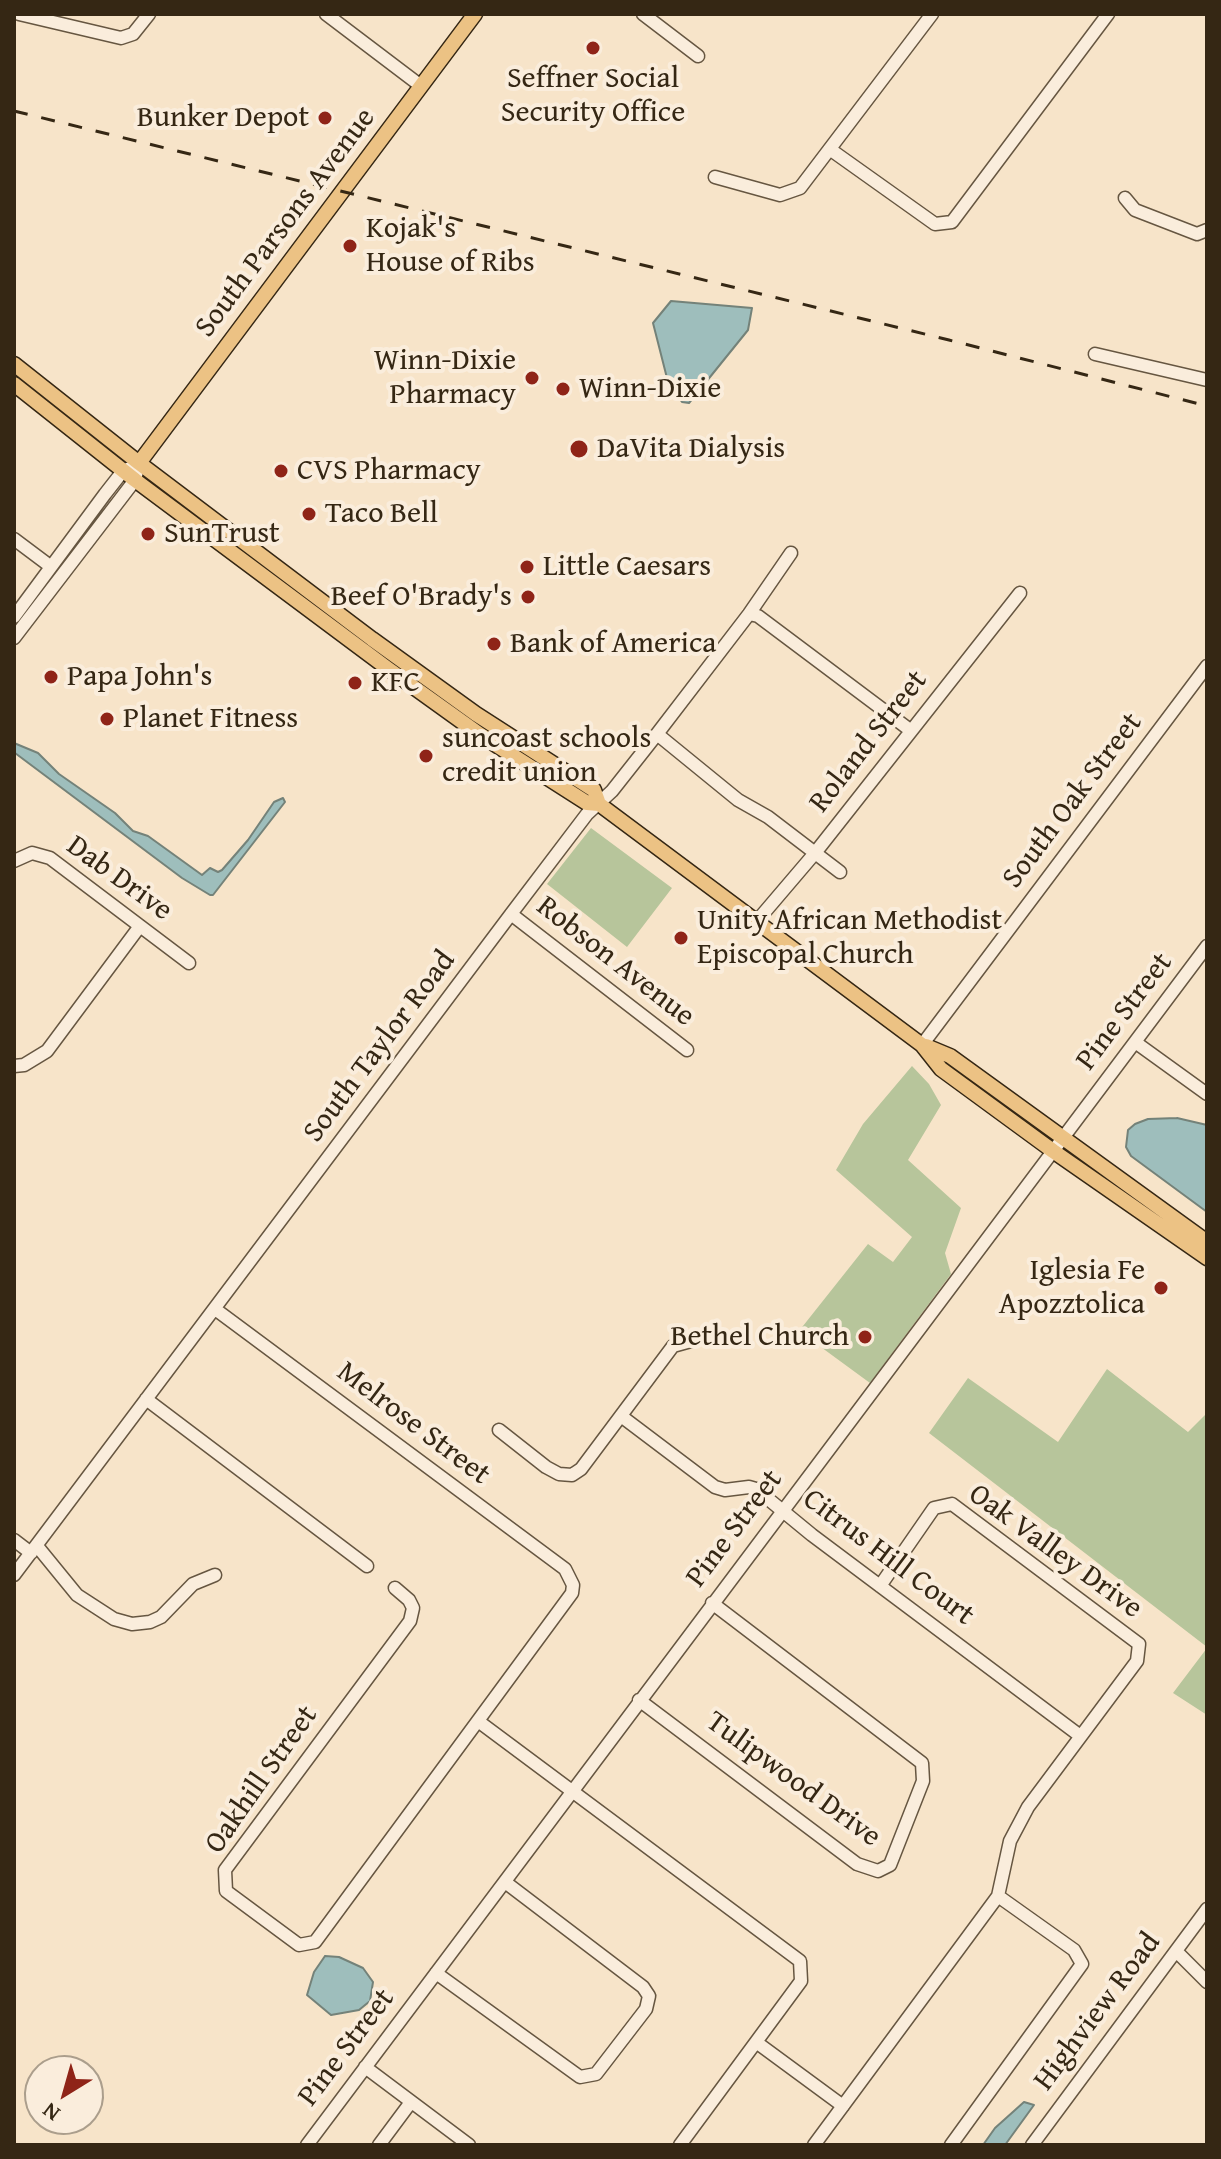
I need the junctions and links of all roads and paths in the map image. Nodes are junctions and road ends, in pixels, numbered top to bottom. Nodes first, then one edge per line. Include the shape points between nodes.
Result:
1 (19, 14) edge
2 (149, 14) edge
3 (326, 14) edge
4 (475, 14) edge
5 (643, 14) edge
6 (932, 14) edge
7 (1108, 14) edge
8 (698, 56) dead end
9 (421, 86) junction
10 (831, 150) junction
11 (715, 177) dead end
12 (1125, 198) dead end
13 (1207, 230) edge
14 (1095, 354) dead end
15 (14, 364) edge
16 (1207, 380) edge
17 (14, 384) edge
18 (139, 463) junction
19 (129, 476) junction
20 (14, 539) edge
21 (791, 553) dead end
22 (50, 566) junction
23 (1020, 593) dead end
24 (749, 614) junction
25 (14, 617) edge
26 (14, 638) edge
27 (1207, 666) edge
28 (910, 730) junction
29 (657, 734) junction
30 (599, 804) junction
31 (815, 853) junction
32 (14, 861) edge
33 (840, 872) dead end
34 (511, 914) junction
35 (757, 921) junction
36 (140, 926) junction
37 (1207, 946) edge
38 (189, 963) dead end
39 (1135, 1042) junction
40 (922, 1045) junction
41 (687, 1050) dead end
42 (14, 1066) edge
43 (1207, 1094) edge
44 (1057, 1145) junction
45 (1207, 1242) edge
46 (1207, 1258) edge
47 (215, 1309) junction
48 (691, 1341) dead end
49 (146, 1399) junction
50 (621, 1416) junction
51 (499, 1430) dead end
52 (781, 1511) junction
53 (14, 1540) edge
54 (34, 1549) junction
55 (367, 1566) dead end
56 (14, 1575) edge
57 (215, 1575) dead end
58 (573, 1585) joint
59 (880, 1586) junction
60 (395, 1588) dead end
61 (712, 1603) junction
62 (639, 1700) junction
63 (478, 1721) junction
64 (1079, 1735) junction
65 (572, 1790) junction
66 (505, 1882) junction
67 (998, 1896) junction
68 (1207, 1909) edge
69 (1176, 1951) junction
70 (436, 1973) junction
71 (1207, 1982) edge
72 (756, 2042) junction
73 (365, 2067) junction
74 (411, 2102) junction
75 (843, 2106) junction
76 (307, 2145) edge
77 (379, 2145) edge
78 (469, 2145) edge
79 (680, 2145) edge
80 (814, 2145) edge
81 (951, 2145) edge
82 (1032, 2145) edge

1 - 2 street via 121,38 133,34
3 - 9 street
4 - 9 main road, South Parsons Avenue
5 - 8 street
6 - 10 street
7 - 10 street via 952,222 935,224
9 - 18 main road, South Parsons Avenue
10 - 11 street via 800,188 780,195
12 - 13 street via 1135,210 1160,220 1197,234
14 - 16 street
15 - 18 main road
17 - 19 main road
18 - 19 street, South Parsons Avenue
18 - 30 main road via 476,714 594,790
19 - 22 street, South Parsons Avenue
19 - 26 street, South Parsons Avenue
19 - 30 main road via 479,734 587,803
20 - 22 street
21 - 24 street, South Taylor Road
22 - 25 street, South Parsons Avenue
23 - 28 street, Roland Street
24 - 28 street
24 - 29 street, South Taylor Road
27 - 40 street, South Oak Street
28 - 31 street, Roland Street
29 - 30 street, South Taylor Road
29 - 31 street via 745,806
30 - 34 street, South Taylor Road
30 - 35 main road
31 - 33 street
31 - 35 street, Roland Street
32 - 36 street, Dab Drive via 32,853 50,858
34 - 41 street, Robson Avenue
34 - 47 street, South Taylor Road
35 - 40 main road
36 - 38 street, Dab Drive
36 - 42 street via 47,1051
37 - 39 street, Pine Street
39 - 43 street
39 - 44 street, Pine Street
40 - 44 main road via 950,1056
44 - 45 main road
44 - 46 main road
44 - 52 street, Pine Street
47 - 49 street, South Taylor Road
47 - 58 street, Melrose Street via 565,1569
48 - 50 street via 673,1346
49 - 54 street, South Taylor Road
49 - 55 street
50 - 51 street via 572,1475 546,1467
50 - 52 street, Citrus Hill Court via 715,1487 756,1489
52 - 59 street, Citrus Hill Court
52 - 61 street, Pine Street
53 - 54 street
54 - 56 street, South Taylor Road
54 - 57 street via 77,1595 132,1624 161,1617 193,1584
58 - 63 street, Oakhill Street
59 - 64 street, Citrus Hill Court
59 - 64 street, Oak Valley Drive via 934,1508 952,1504 1139,1644 1137,1661
60 - 63 street, Oakhill Street via 413,1608 410,1621 225,1870 226,1891 299,1945 315,1942
61 - 62 street, Pine Street
61 - 62 street, Tulipwood Drive via 922,1763 923,1781 890,1865 878,1871 857,1864
62 - 65 street, Pine Street
63 - 65 street
64 - 67 street, Oak Valley Drive via 1010,1841
65 - 66 street, Pine Street
65 - 72 street via 800,1961 801,1981
66 - 70 street, Pine Street
66 - 70 street via 643,1987 649,1996 638,2020 596,2074 580,2077
67 - 75 street, Oak Valley Drive
67 - 81 street via 1074,1950 1082,1964
68 - 69 street, Highview Road
69 - 71 street
69 - 82 street, Highview Road
70 - 73 street, Pine Street
72 - 75 street
72 - 79 street
73 - 74 street
73 - 76 street, Pine Street
74 - 77 street
74 - 78 street
75 - 80 street, Oak Valley Drive

